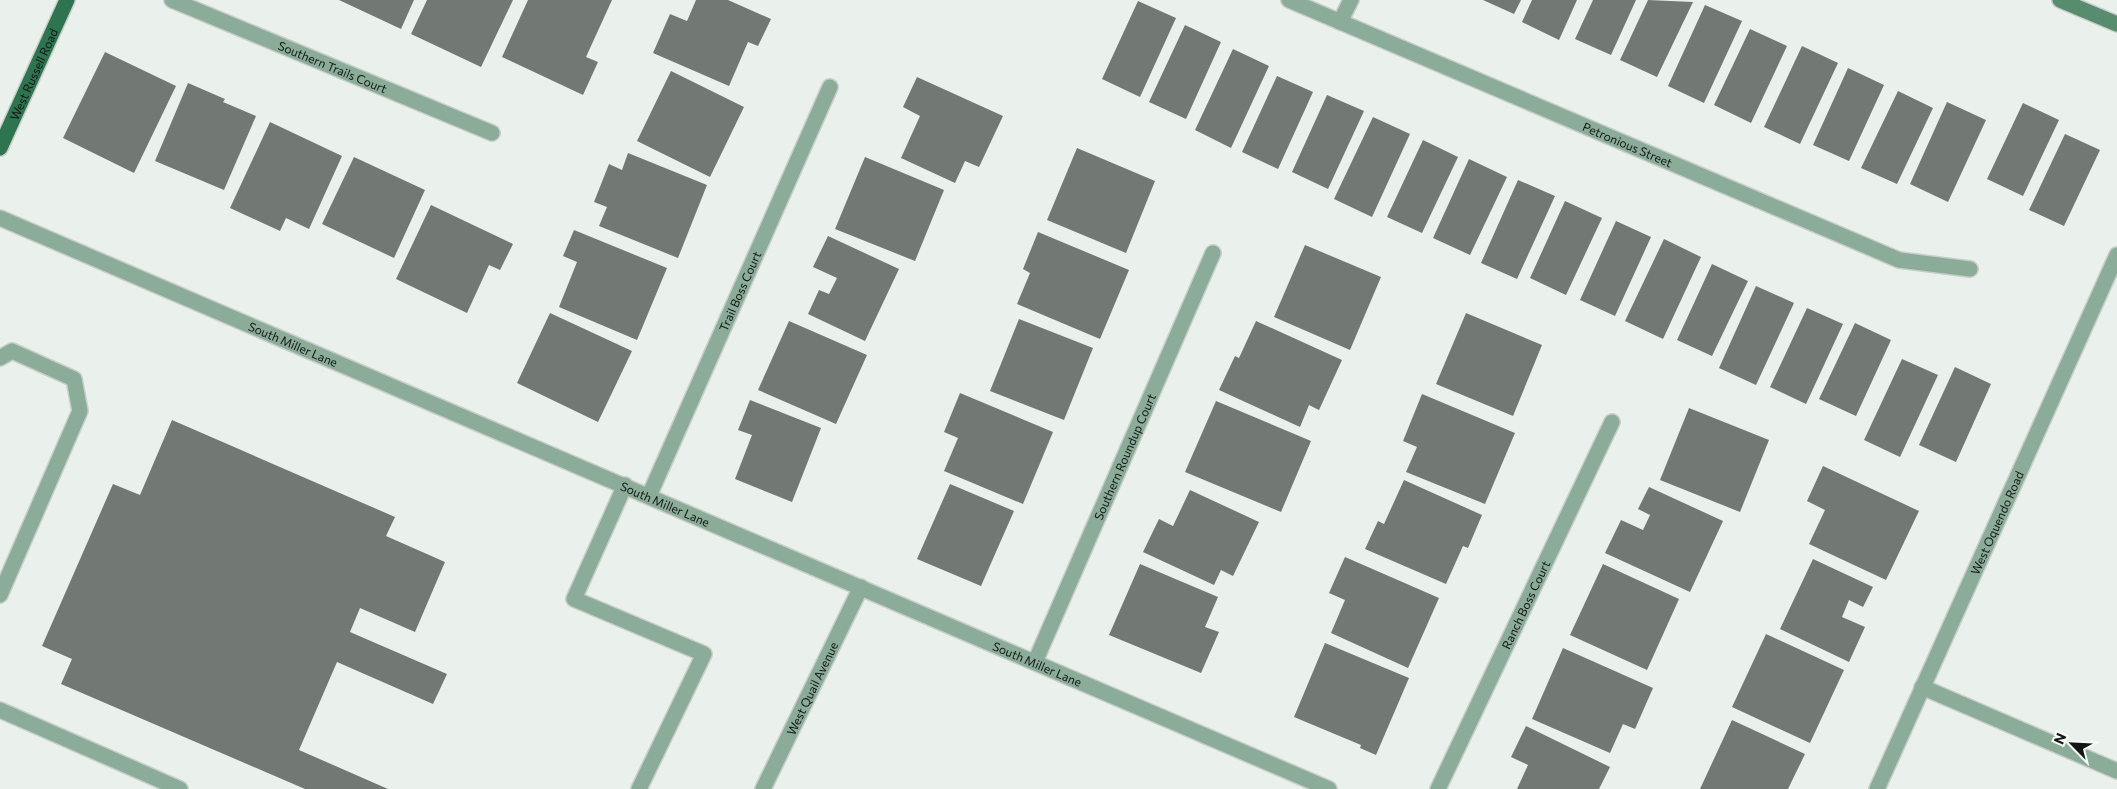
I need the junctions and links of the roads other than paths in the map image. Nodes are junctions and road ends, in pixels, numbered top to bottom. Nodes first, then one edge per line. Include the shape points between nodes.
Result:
1 (67, 0) edge
2 (172, 0) edge
3 (1289, 0) edge
4 (1351, 0) edge
5 (2060, 0) edge
6 (1340, 22) junction
7 (2117, 24) edge
8 (830, 86) dead end
9 (492, 133) dead end
10 (0, 148) edge
11 (0, 218) edge
12 (1213, 253) dead end
13 (2117, 255) edge
14 (1970, 270) dead end
15 (0, 358) edge
16 (1612, 422) dead end
17 (625, 485) junction
18 (650, 496) junction
19 (861, 587) junction
20 (0, 595) edge
21 (1035, 662) junction
22 (1922, 687) junction
23 (0, 710) edge
24 (2116, 770) edge
25 (180, 789) edge
26 (639, 789) edge
27 (763, 789) edge
28 (1330, 789) edge
29 (1438, 789) edge
30 (1878, 789) edge

1 - 10 main road, West Russell Road
2 - 9 street, Southern Trails Court
3 - 6 street, Petronious Street
4 - 6 street
5 - 7 main road
6 - 14 street, Petronious Street via 1899,260
8 - 18 street, Trail Boss Court
11 - 17 street, South Miller Lane
12 - 21 street, Southern Roundup Court
13 - 22 street, West Oquendo Road
15 - 20 street via 12,350 74,379 80,411
16 - 29 street, Ranch Boss Court
17 - 18 street, South Miller Lane
17 - 26 street via 574,599 704,654
18 - 19 street, South Miller Lane
19 - 21 street, South Miller Lane
19 - 27 street, West Quail Avenue
21 - 28 street, South Miller Lane
22 - 24 street
22 - 30 street, West Oquendo Road
23 - 25 street

